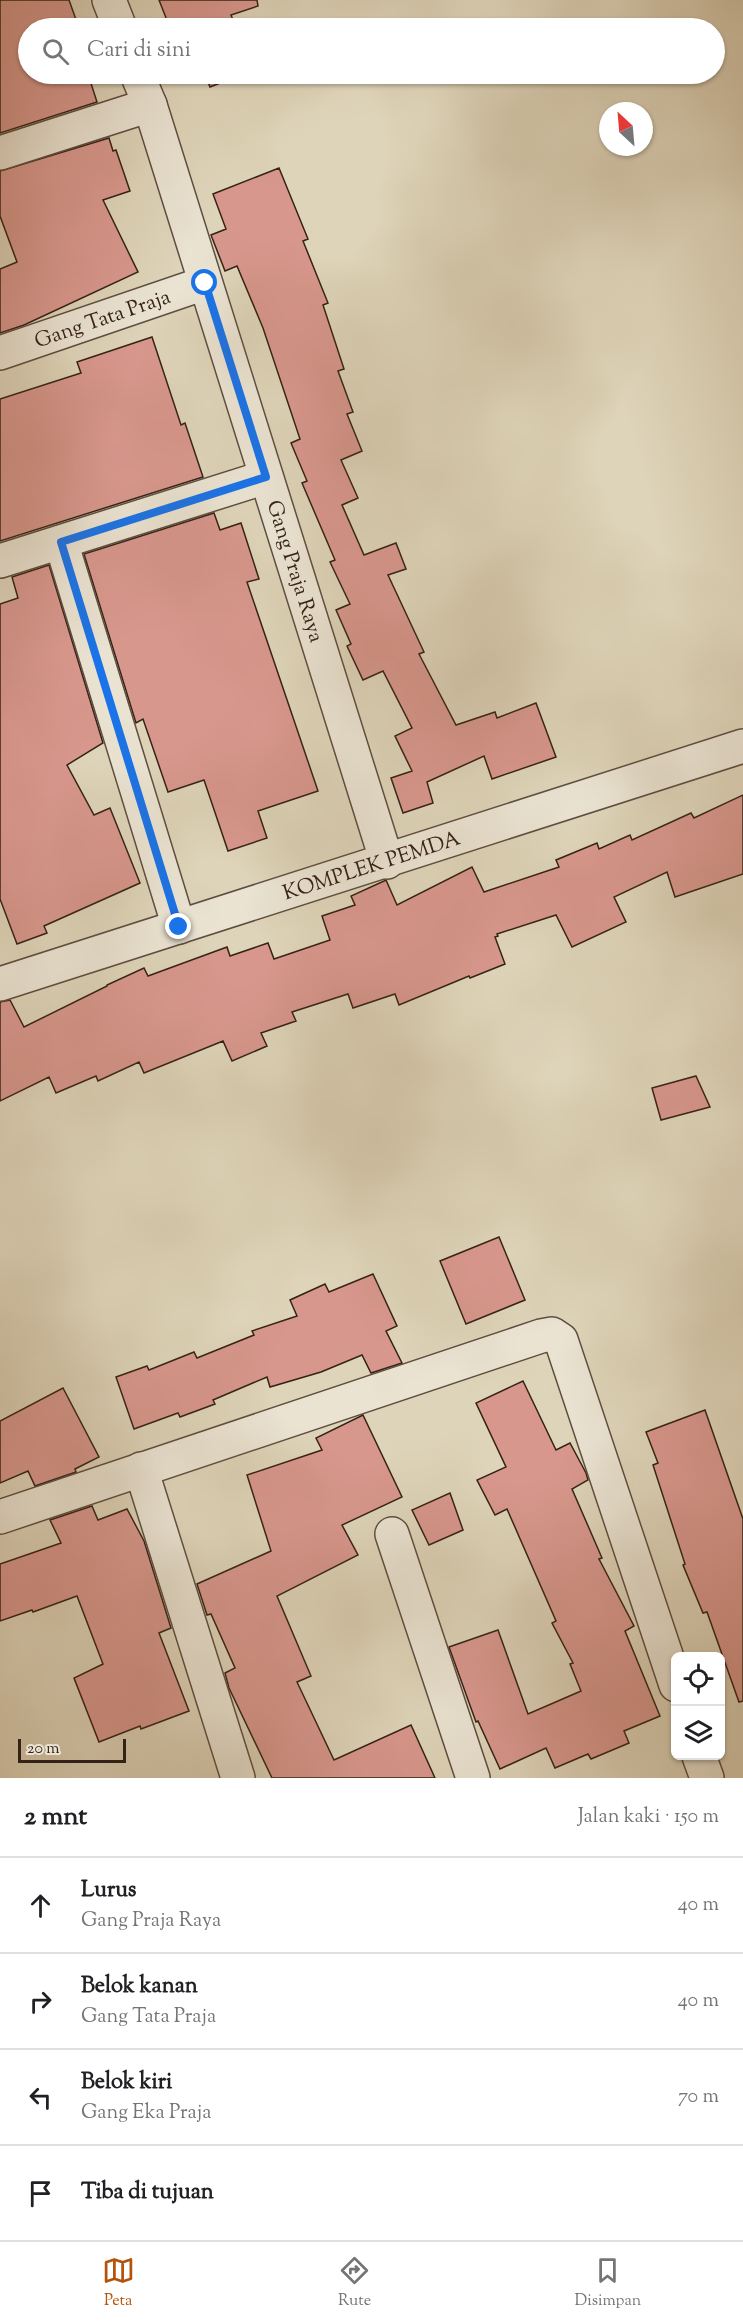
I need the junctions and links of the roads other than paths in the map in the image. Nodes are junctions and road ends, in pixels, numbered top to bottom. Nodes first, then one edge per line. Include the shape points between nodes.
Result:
1 (109, 0) edge
2 (116, 18) edge
3 (141, 84) edge
4 (150, 105) junction
5 (0, 153) edge
6 (205, 283) junction
7 (0, 353) edge
8 (266, 477) junction
9 (61, 542) junction
10 (0, 561) edge
11 (743, 746) edge
12 (387, 862) junction
13 (179, 927) junction
14 (1, 982) edge
15 (141, 1469) junction
16 (0, 1517) edge
17 (392, 1534) dead end
18 (671, 1673) edge
19 (701, 1760) edge
20 (238, 1778) edge
21 (473, 1778) edge
22 (707, 1778) edge

1 - 2 street
3 - 4 street, Gang Praja Raya
4 - 5 street
4 - 6 street, Gang Praja Raya
6 - 7 street, Gang Tata Praja
6 - 8 street, Gang Praja Raya
8 - 9 street
8 - 12 street, Gang Praja Raya
9 - 10 street
9 - 13 street
11 - 12 street, KOMPLEK PEMDA
12 - 13 street, KOMPLEK PEMDA
13 - 14 street, KOMPLEK PEMDA
15 - 16 street
15 - 18 street via 552,1334 561,1340
15 - 20 street
17 - 21 street
19 - 22 street

